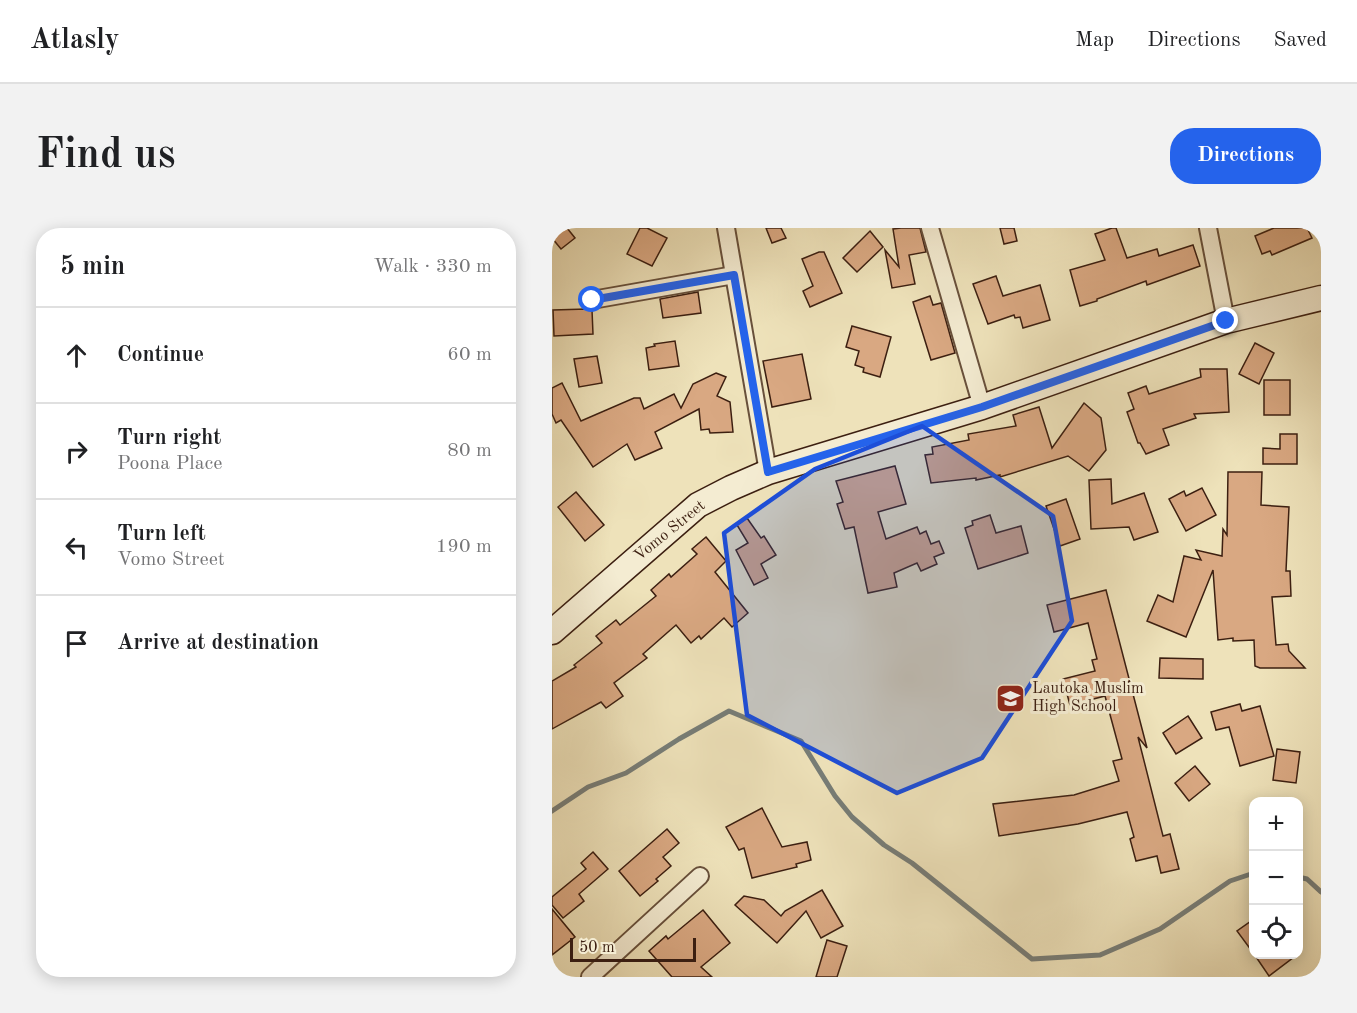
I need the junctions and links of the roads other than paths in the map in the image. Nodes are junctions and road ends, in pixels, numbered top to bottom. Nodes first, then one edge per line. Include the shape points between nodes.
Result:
1 (726, 228) edge
2 (930, 228) edge
3 (1208, 228) edge
4 (734, 275) junction
5 (1321, 298) edge
6 (592, 300) dead end
7 (1226, 321) junction
8 (982, 407) junction
9 (768, 472) junction
10 (552, 632) edge
11 (700, 876) dead end
12 (594, 976) edge

1 - 4 street
2 - 8 street
3 - 7 street
4 - 6 street
4 - 9 street
5 - 7 main road, Vomo Street
7 - 8 main road, Vomo Street
8 - 9 main road, Vomo Street
9 - 10 main road, Vomo Street via 699,505
11 - 12 street

